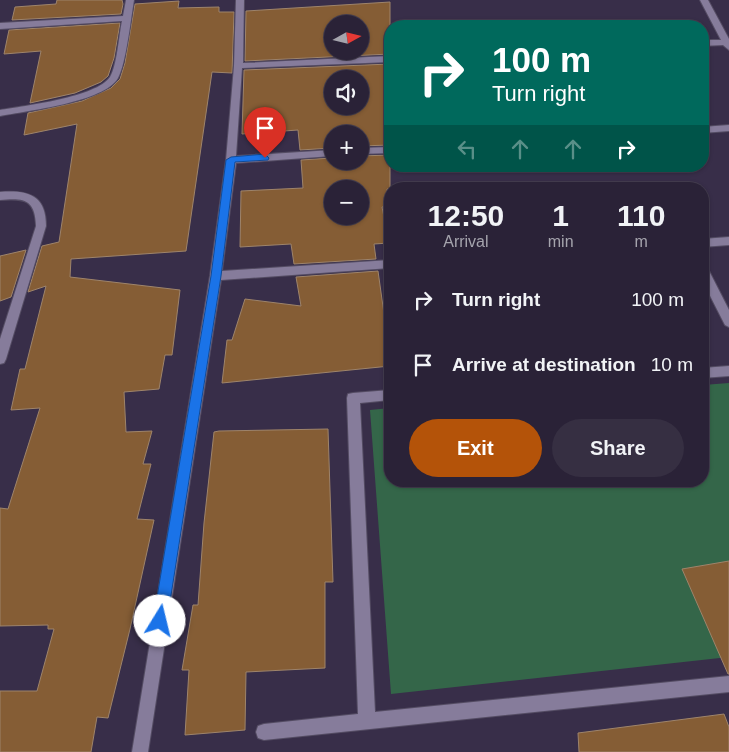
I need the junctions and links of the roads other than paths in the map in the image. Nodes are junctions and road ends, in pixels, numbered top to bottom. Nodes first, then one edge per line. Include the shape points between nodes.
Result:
1 (130, 0) edge
2 (240, 0) edge
3 (704, 0) edge
4 (127, 18) junction
5 (0, 26) edge
6 (709, 43) edge
7 (728, 44) edge
8 (384, 58) edge
9 (238, 66) junction
10 (0, 113) edge
11 (729, 128) edge
12 (709, 129) edge
13 (384, 150) edge
14 (369, 151) edge
15 (324, 154) edge
16 (231, 160) junction
17 (0, 196) edge
18 (729, 241) edge
19 (709, 242) edge
20 (384, 264) edge
21 (216, 276) junction
22 (709, 282) edge
23 (13, 319) junction
24 (729, 322) edge
25 (0, 323) edge
26 (0, 358) edge
27 (729, 371) edge
28 (709, 372) edge
29 (384, 396) edge
30 (729, 684) edge
31 (367, 721) junction
32 (264, 732) dead end
33 (140, 752) edge

1 - 4 street
2 - 9 street
3 - 7 street
4 - 5 street
4 - 10 street via 117,71 112,81 85,95
6 - 7 street
8 - 9 street
9 - 16 street
11 - 12 street
13 - 14 street
15 - 16 street
16 - 21 street
17 - 23 street via 24,196 35,201 42,213
18 - 19 street
20 - 21 street
21 - 33 street
22 - 24 street
23 - 25 street
23 - 26 street
27 - 28 street
29 - 31 street via 353,398
30 - 31 street
31 - 32 street

